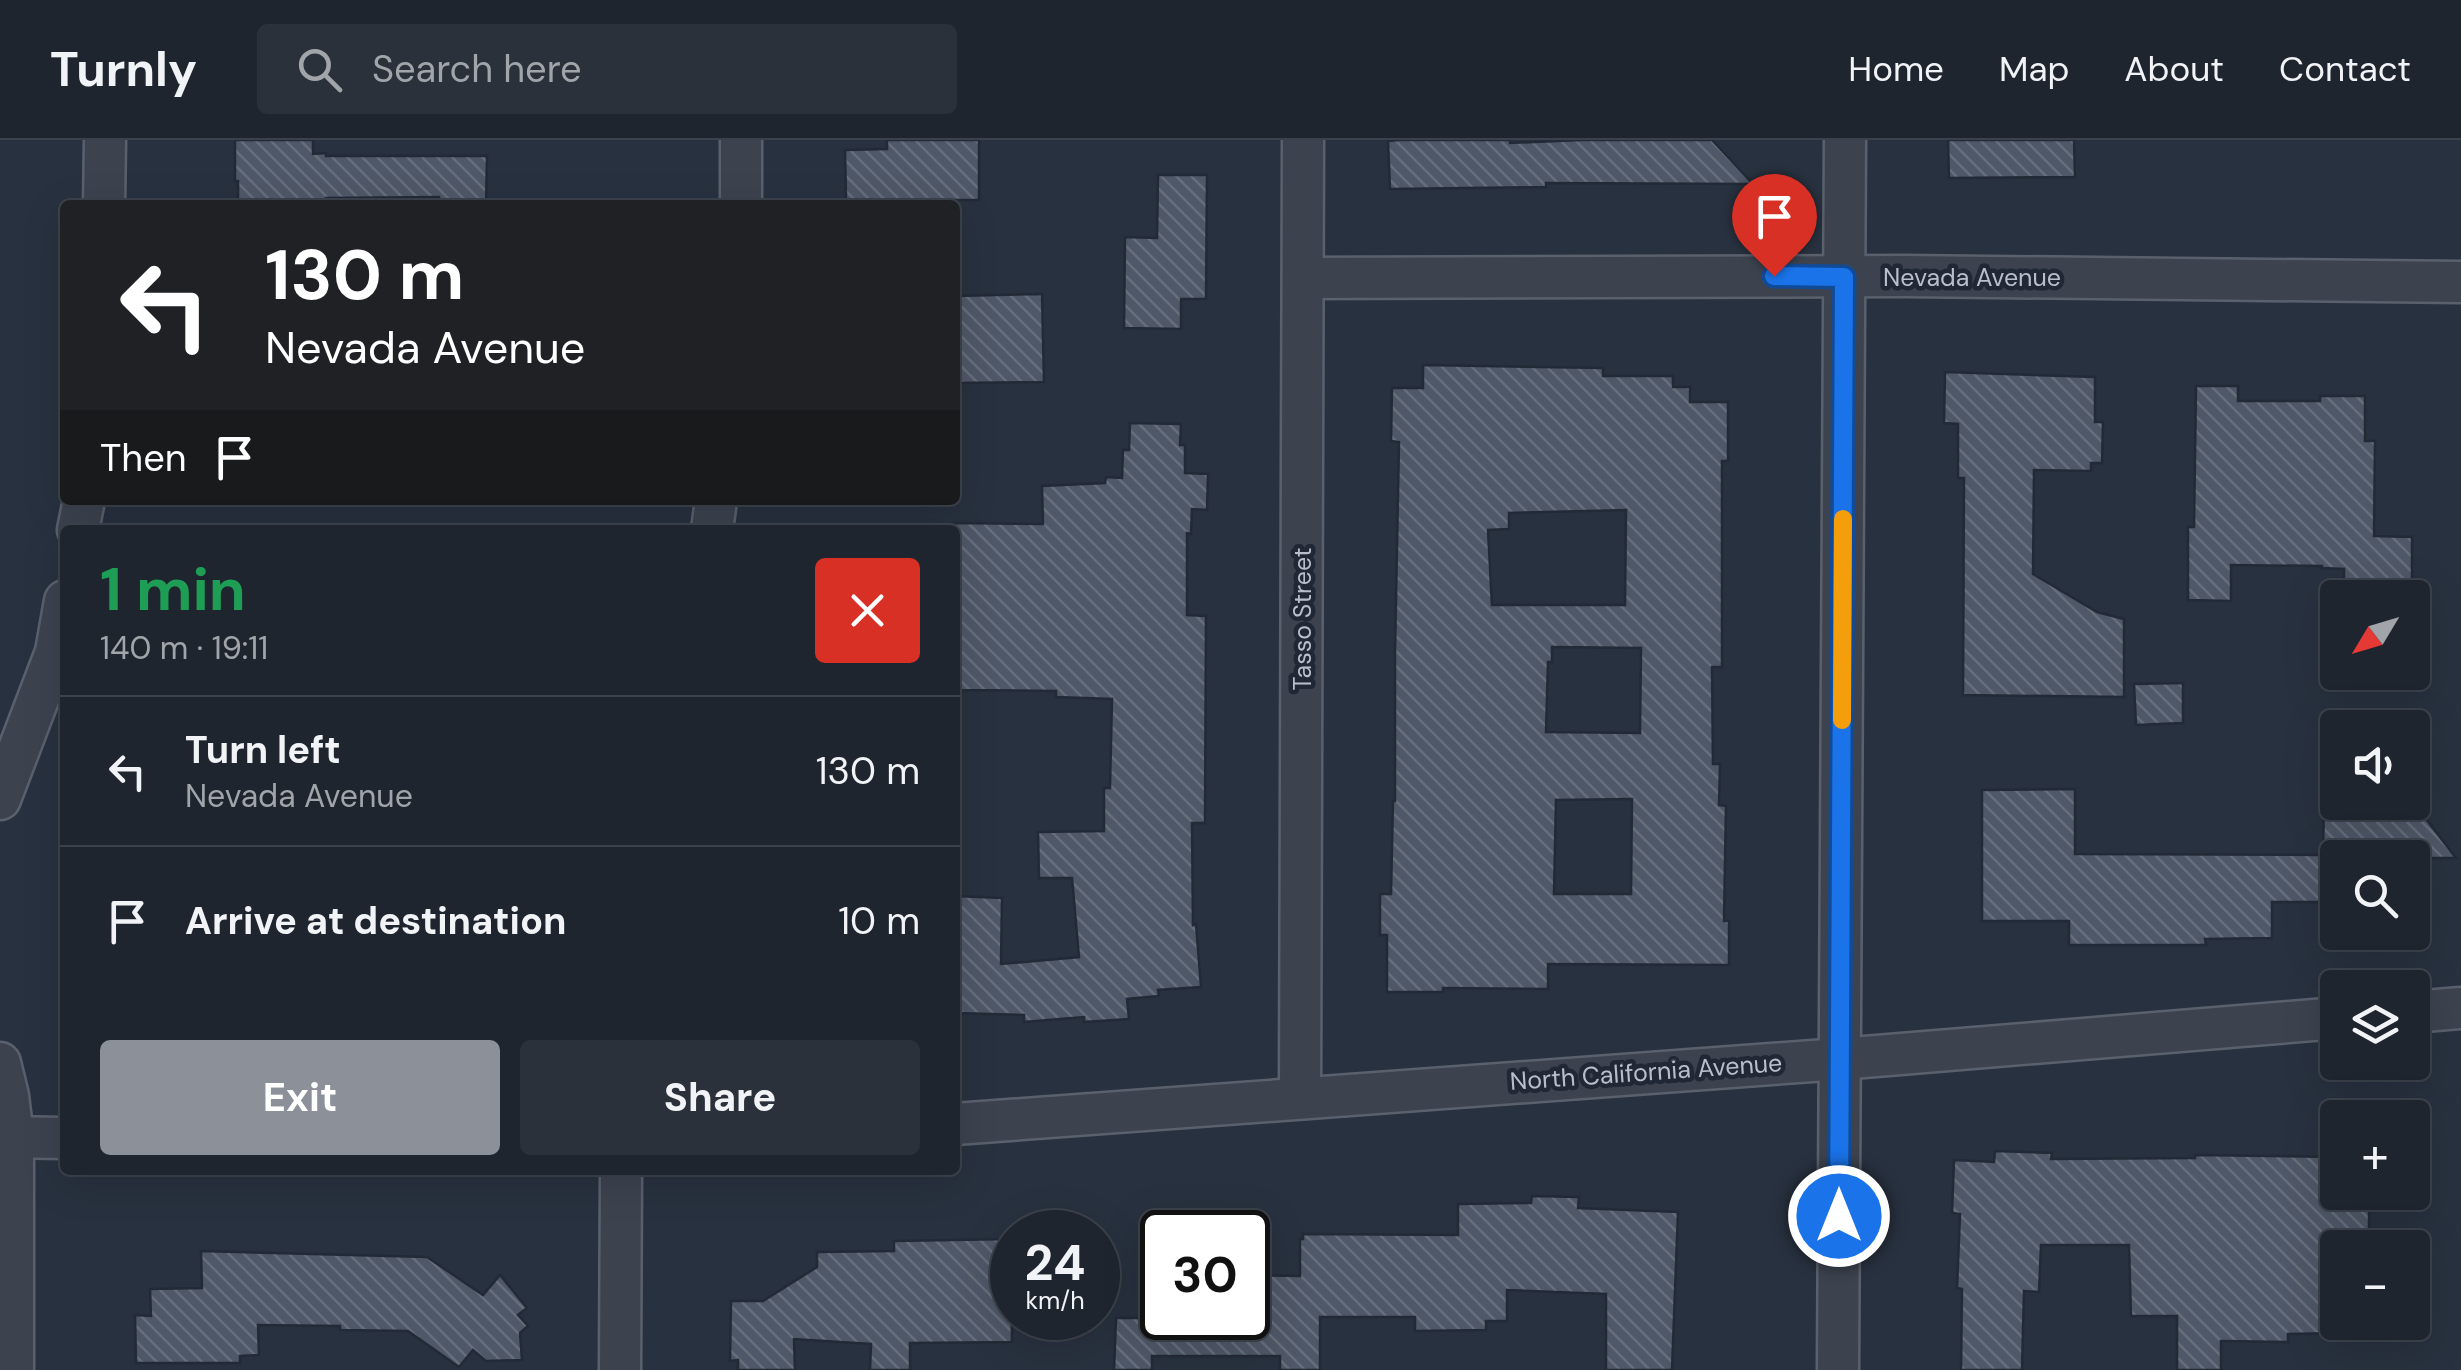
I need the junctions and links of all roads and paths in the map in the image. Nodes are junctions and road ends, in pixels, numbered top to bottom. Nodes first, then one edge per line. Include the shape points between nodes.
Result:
1 (104, 140) edge
2 (741, 140) edge
3 (1303, 140) edge
4 (1845, 140) edge
5 (104, 200) edge
6 (741, 200) edge
7 (1844, 277) junction
8 (1303, 278) junction
9 (2461, 282) edge
10 (60, 629) edge
11 (0, 799) edge
12 (2461, 1008) edge
13 (2430, 1011) edge
14 (2320, 1019) edge
15 (1840, 1059) junction
16 (0, 1063) edge
17 (1300, 1097) junction
18 (960, 1124) edge
19 (7, 1137) edge
20 (60, 1138) edge
21 (622, 1175) edge
22 (13, 1370) edge
23 (620, 1370) edge
24 (1838, 1370) edge

1 - 5 street
2 - 6 street
3 - 8 street, Tasso Street
4 - 7 street
7 - 8 street, Nevada Avenue
7 - 9 street, Nevada Avenue
7 - 15 street
8 - 17 street, Tasso Street
10 - 11 street
12 - 13 street
14 - 15 street, North California Avenue
15 - 17 street, North California Avenue
15 - 24 street
16 - 19 street
17 - 18 street, North California Avenue
19 - 20 street
19 - 22 street
21 - 23 street

